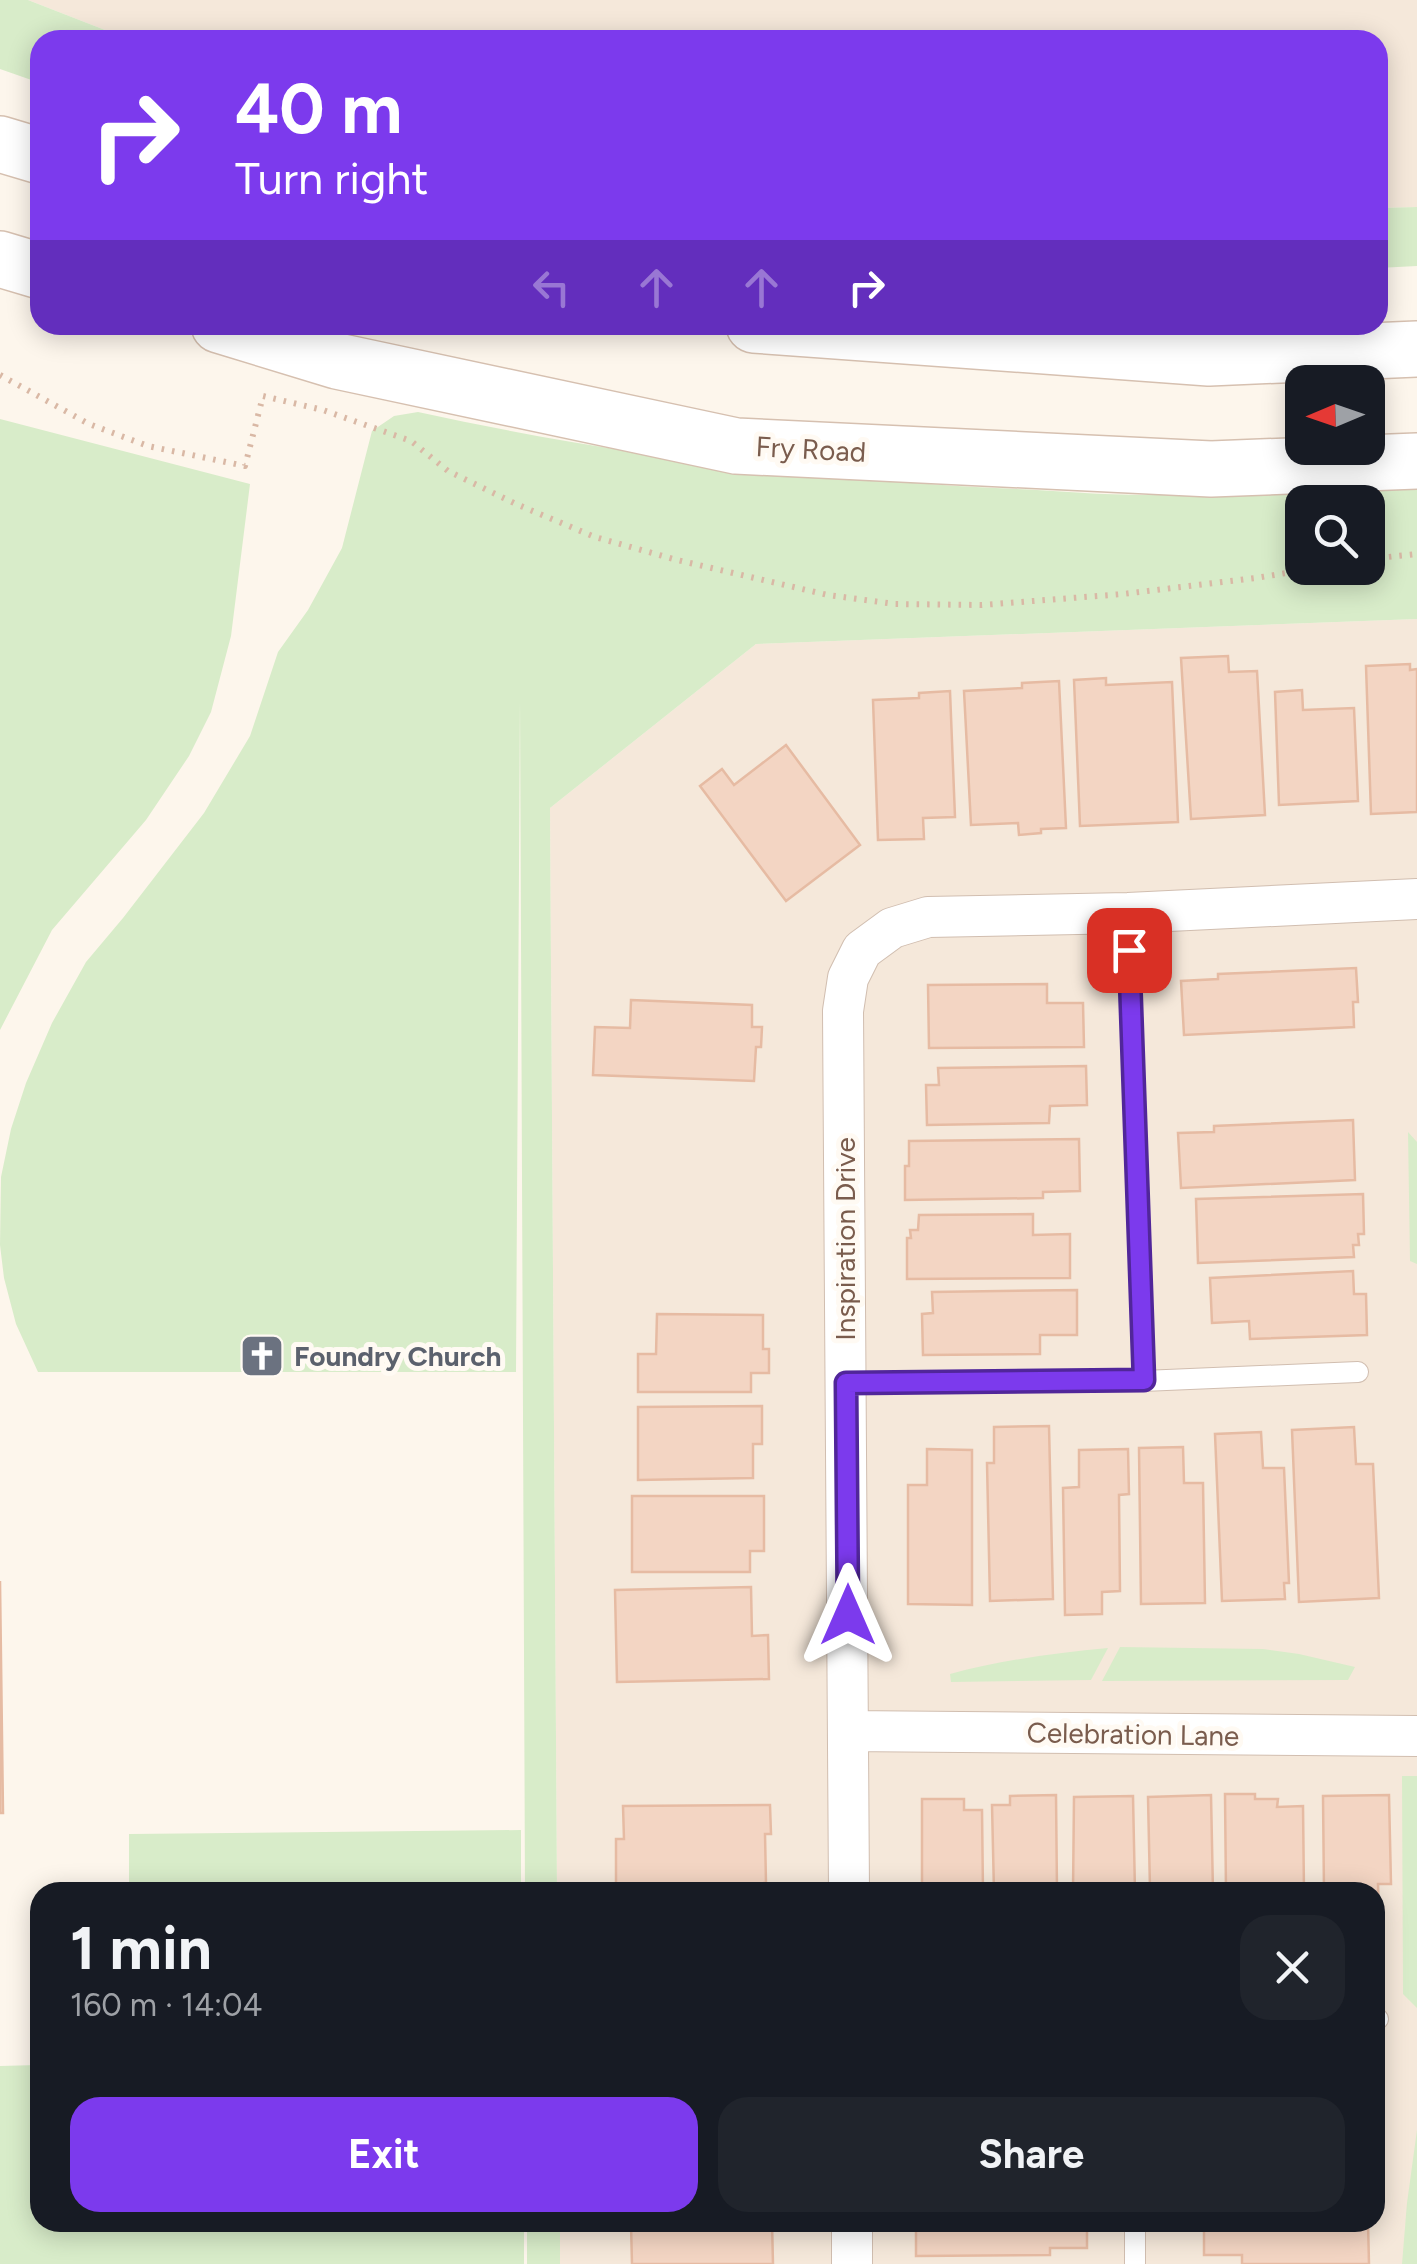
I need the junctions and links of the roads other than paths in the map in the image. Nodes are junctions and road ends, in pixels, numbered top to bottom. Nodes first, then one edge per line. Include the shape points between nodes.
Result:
1 (0, 144) edge
2 (30, 153) edge
3 (0, 259) edge
4 (30, 268) edge
5 (253, 335) edge
6 (892, 335) edge
7 (1417, 349) edge
8 (1417, 462) edge
9 (1417, 899) edge
10 (1128, 913) junction
11 (1358, 1372) dead end
12 (1144, 1380) junction
13 (846, 1383) junction
14 (848, 1731) junction
15 (1417, 1736) edge
16 (849, 1882) edge
17 (852, 2232) edge
18 (1135, 2232) edge
19 (852, 2264) edge
20 (1134, 2264) edge

1 - 2 main road
3 - 4 main road
5 - 8 main road, Fry Road via 338,360 736,446 1210,470
6 - 7 main road via 1209,358
9 - 10 street
10 - 12 lane
10 - 13 street, Inspiration Drive via 928,917 892,928 862,950 848,978 843,1011
11 - 12 lane
12 - 13 lane
13 - 14 street, Inspiration Drive
14 - 15 street, Celebration Lane
14 - 16 street, Inspiration Drive
17 - 19 street
18 - 20 lane

